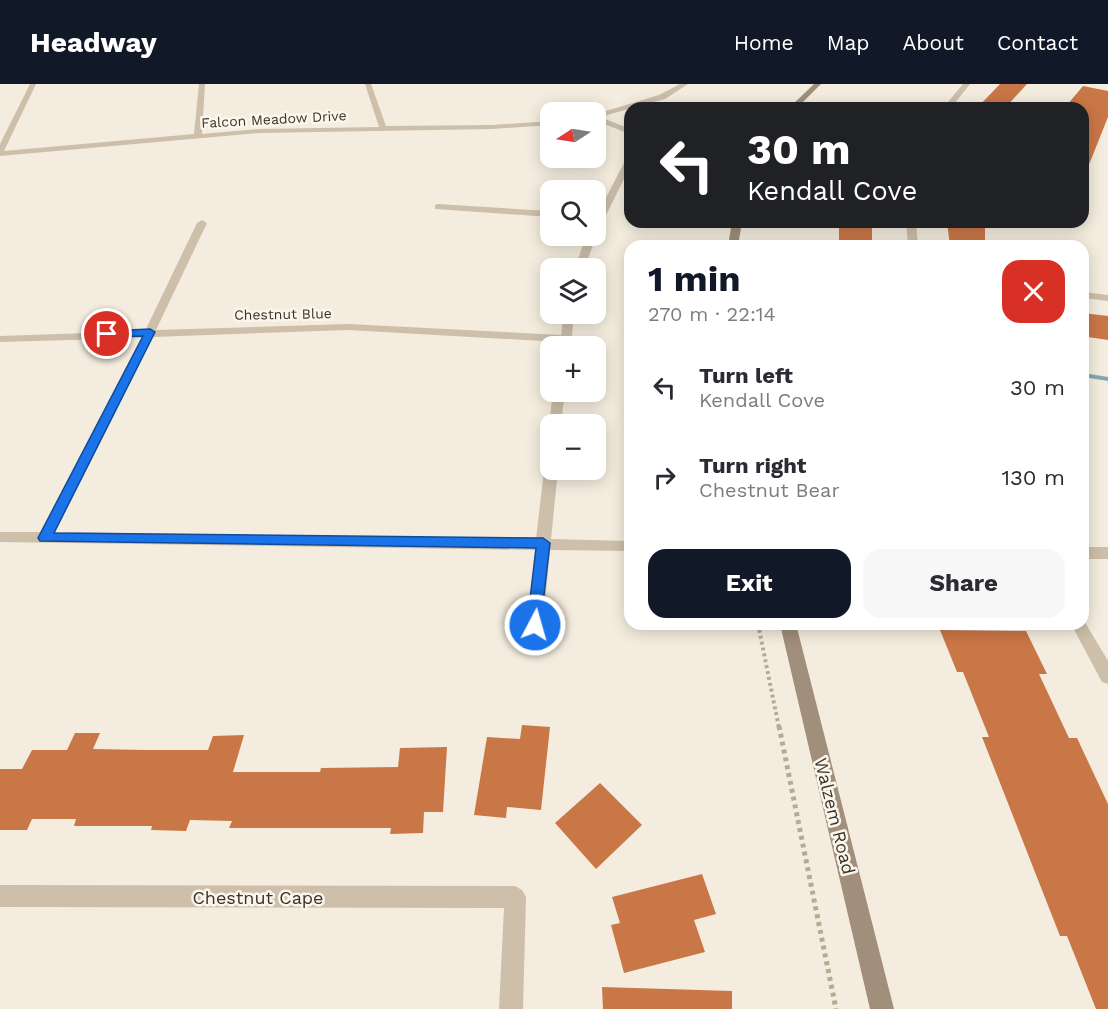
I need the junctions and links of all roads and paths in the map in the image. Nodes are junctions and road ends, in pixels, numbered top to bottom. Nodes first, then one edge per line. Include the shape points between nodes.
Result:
1 (33, 84) edge
2 (202, 84) edge
3 (368, 84) edge
4 (685, 84) edge
5 (818, 84) edge
6 (968, 84) edge
7 (646, 102) edge
8 (799, 102) edge
9 (952, 102) edge
10 (624, 109) edge
11 (606, 114) edge
12 (606, 121) edge
13 (540, 124) edge
14 (383, 128) junction
15 (624, 129) edge
16 (198, 136) junction
17 (0, 153) edge
18 (624, 170) edge
19 (606, 203) edge
20 (438, 207) dead end
21 (540, 213) edge
22 (202, 223) dead end
23 (1089, 296) edge
24 (1108, 298) edge
25 (150, 332) junction
26 (0, 339) edge
27 (540, 341) edge
28 (549, 480) edge
29 (0, 537) edge
30 (45, 538) junction
31 (543, 543) junction
32 (624, 546) edge
33 (1089, 553) edge
34 (1108, 553) edge
35 (535, 625) dead end
36 (759, 630) edge
37 (789, 630) edge
38 (1082, 630) edge
39 (1108, 677) edge
40 (0, 896) edge
41 (511, 1009) edge
42 (836, 1009) edge
43 (882, 1009) edge

1 - 17 street
2 - 16 street
3 - 14 street
4 - 7 street
5 - 8 street
6 - 9 street
10 - 11 street
12 - 15 street
13 - 14 street, Falcon Meadow Drive
14 - 16 street, Falcon Meadow Drive
16 - 17 street, Falcon Meadow Drive
18 - 19 street
20 - 21 street
22 - 25 street
23 - 24 street
25 - 26 street, Chestnut Blue
25 - 27 street, Chestnut Blue via 348,327
25 - 30 street
28 - 31 street
29 - 30 street
30 - 31 street
31 - 32 street
31 - 35 street
33 - 34 street
36 - 42 path
37 - 43 street, Walzem Road
38 - 39 street
40 - 41 street, Chestnut Cape via 515,897

